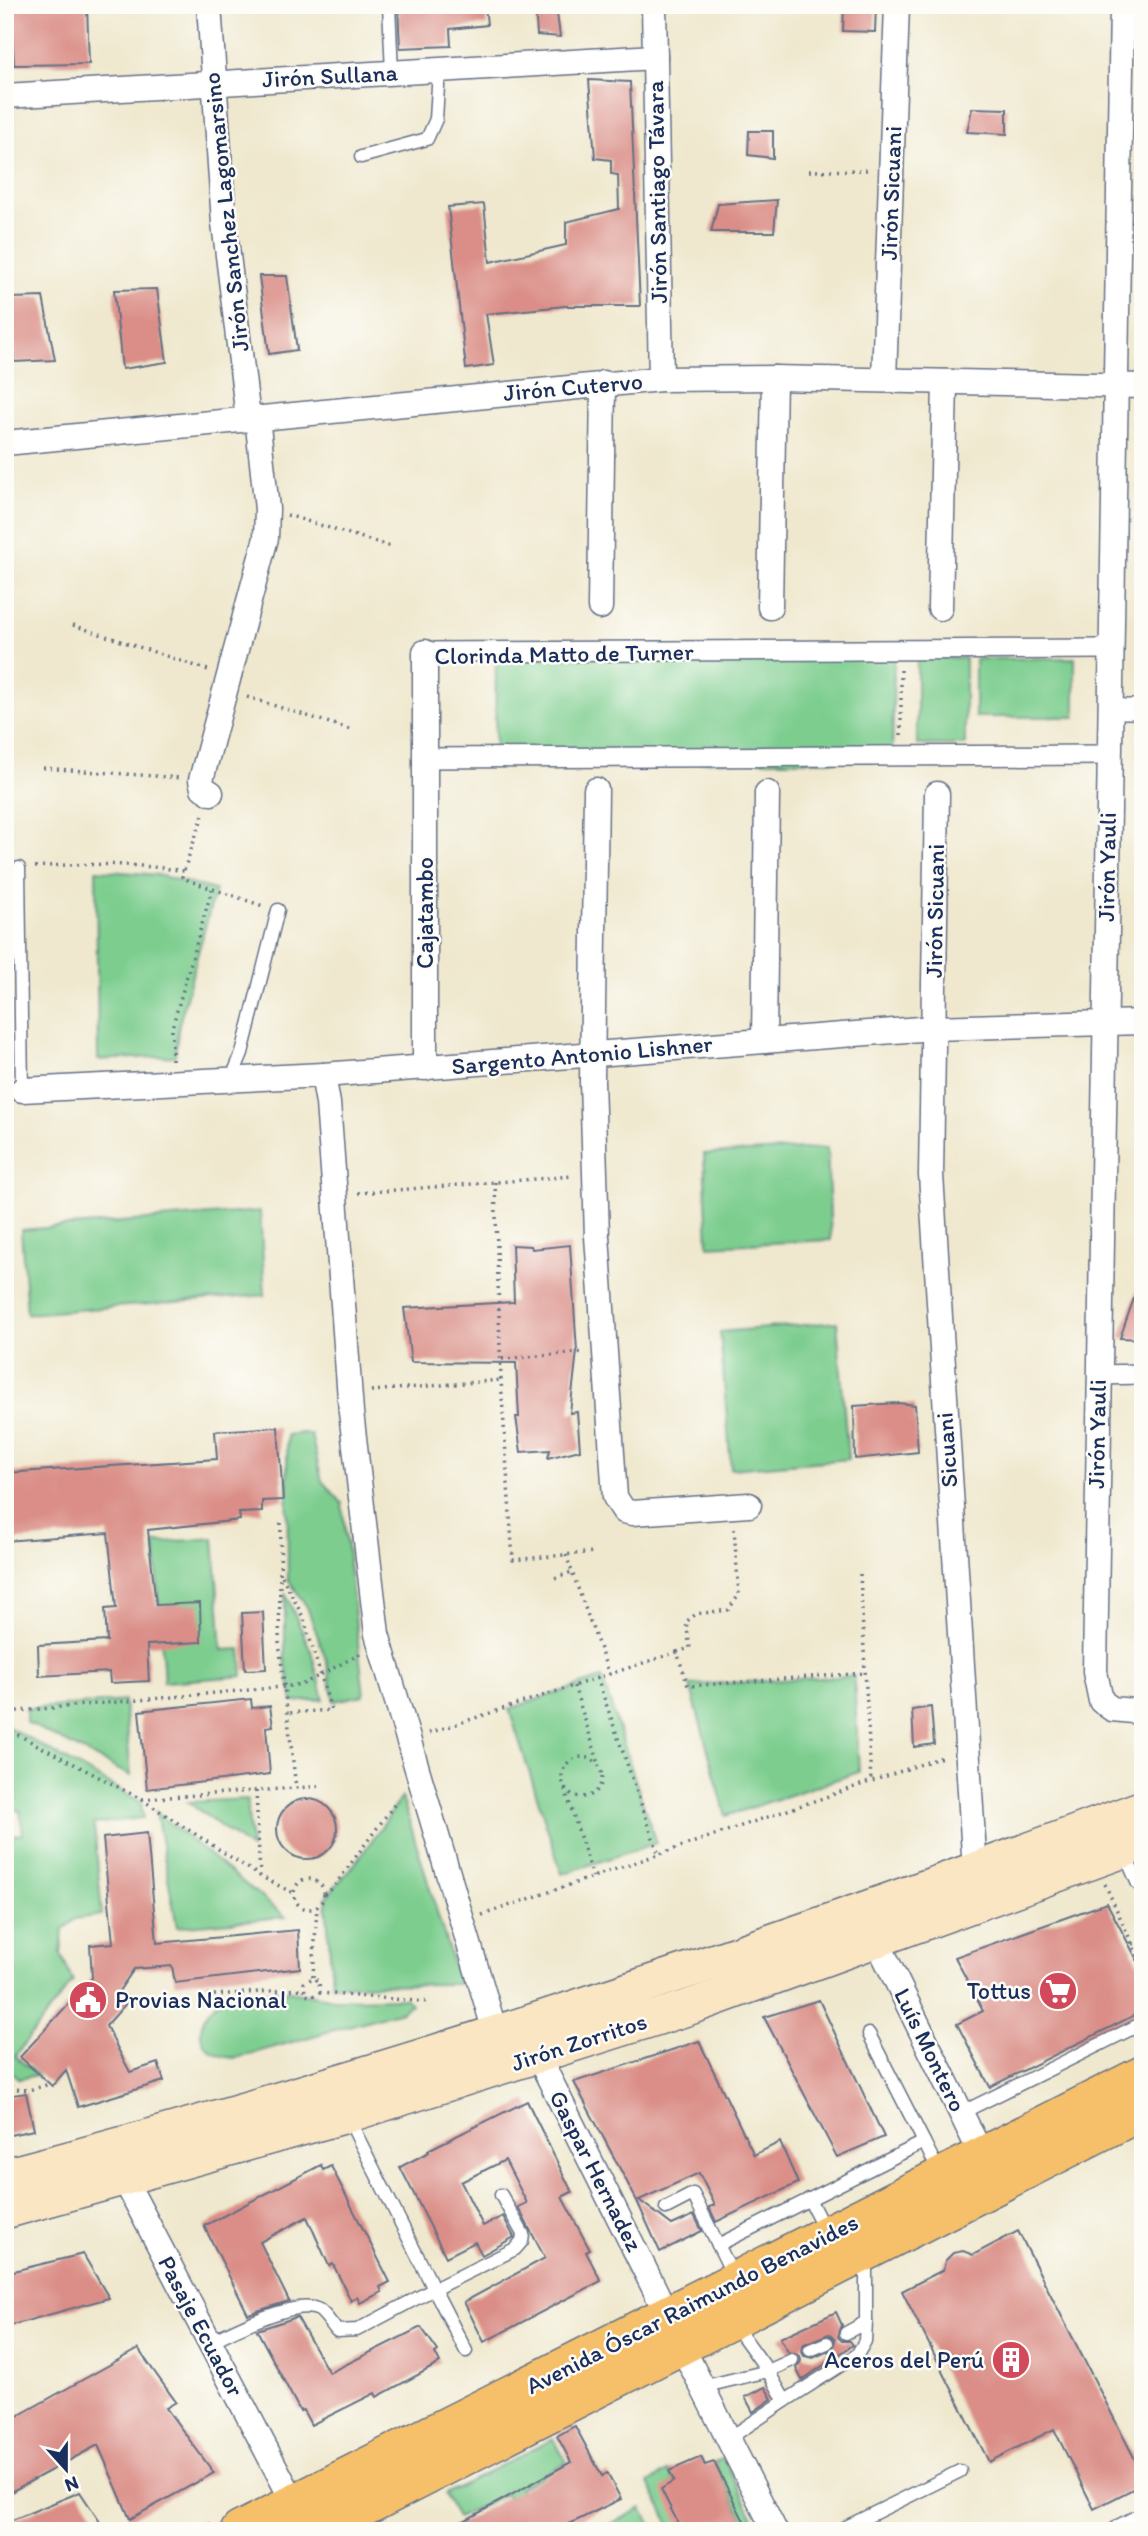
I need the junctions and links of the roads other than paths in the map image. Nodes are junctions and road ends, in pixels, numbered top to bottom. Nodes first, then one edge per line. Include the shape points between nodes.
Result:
1 (209, 5) edge
2 (389, 5) edge
3 (654, 5) edge
4 (897, 5) edge
5 (1122, 5) edge
6 (655, 57) junction
7 (439, 70) junction
8 (393, 73) junction
9 (213, 83) junction
10 (5, 96) edge
11 (361, 157) dead end
12 (774, 378) junction
13 (661, 379) junction
14 (884, 380) junction
15 (945, 382) junction
16 (603, 383) junction
17 (1114, 385) junction
18 (1143, 386) edge
19 (252, 418) junction
20 (5, 443) edge
21 (600, 607) dead end
22 (770, 607) dead end
23 (940, 608) dead end
24 (1110, 649) junction
25 (425, 652) joint
26 (1110, 709) junction
27 (1143, 709) edge
28 (1109, 755) junction
29 (425, 758) junction
30 (206, 786) road end
31 (596, 790) dead end
32 (767, 793) dead end
33 (937, 794) dead end
34 (19, 868) road end
35 (278, 910) road end
36 (1105, 1022) junction
37 (1143, 1022) edge
38 (933, 1028) junction
39 (764, 1041) junction
40 (591, 1053) junction
41 (425, 1068) junction
42 (323, 1075) junction
43 (231, 1080) junction
44 (22, 1090) joint
45 (1143, 1374) edge
46 (1098, 1375) junction
47 (749, 1505) dead end
48 (1133, 1712) edge
49 (1143, 1808) edge
50 (1120, 1851) edge
51 (975, 1871) junction
52 (1138, 1884) dead end
53 (877, 1941) junction
54 (1143, 2023) edge
55 (869, 2034) dead end
56 (519, 2039) junction
57 (1143, 2075) edge
58 (1143, 2110) edge
59 (961, 2113) junction
60 (347, 2115) junction
61 (924, 2142) junction
62 (108, 2149) junction
63 (983, 2158) junction
64 (5, 2176) edge
65 (942, 2179) junction
66 (125, 2180) junction
67 (501, 2195) dead end
68 (810, 2199) junction
69 (666, 2208) dead end
70 (5, 2211) edge
71 (828, 2236) junction
72 (718, 2245) junction
73 (866, 2252) junction
74 (737, 2282) junction
75 (434, 2289) junction
76 (731, 2321) junction
77 (866, 2322) junction
78 (675, 2331) junction
79 (846, 2333) dead end
80 (210, 2342) junction
81 (827, 2343) dead end
82 (810, 2350) dead end
83 (466, 2351) dead end
84 (792, 2360) dead end
85 (768, 2371) junction
86 (702, 2387) junction
87 (785, 2402) junction
88 (728, 2439) junction
89 (960, 2471) dead end
90 (305, 2517) edge
91 (1143, 2520) edge
92 (240, 2531) edge
93 (775, 2531) edge
94 (838, 2531) edge
95 (1121, 2531) edge

1 - 9 street, Jirón Sanchez Lagomarsino
2 - 8 lane
3 - 6 street, Jirón Santiago Távara
4 - 14 street, Jirón Sicuani
5 - 17 street, Jirón Yauli
6 - 7 street, Jirón Sullana
6 - 13 street, Jirón Santiago Távara
7 - 8 street, Jirón Sullana
7 - 11 lane via 436,119 427,139
8 - 9 street, Jirón Sullana
9 - 10 street, Jirón Sullana
9 - 19 street, Jirón Sanchez Lagomarsino via 224,223
12 - 13 street, Jirón Cutervo
12 - 14 street, Jirón Cutervo
12 - 22 street
13 - 16 street, Jirón Cutervo
14 - 15 street, Jirón Cutervo
15 - 17 street, Jirón Cutervo
15 - 23 street
16 - 19 street, Jirón Cutervo
16 - 21 street
17 - 18 street, Jirón Cutervo
17 - 24 street, Jirón Yauli
19 - 20 street, Jirón Cutervo
19 - 30 street, Jirón Sanchez Lagomarsino via 267,509 266,538 227,684
24 - 25 street, Clorinda Matto de Turner
24 - 26 street, Jirón Yauli
25 - 29 street, Clorinda Matto de Turner
26 - 27 street
26 - 28 street, Jirón Yauli
28 - 29 street
28 - 36 street, Jirón Yauli
29 - 41 street, Cajatambo
31 - 40 street
32 - 39 street
33 - 38 street, Jirón Sicuani
34 - 44 lane
35 - 43 lane
36 - 37 street, Sargento Antonio Lishner
36 - 38 street, Sargento Antonio Lishner
36 - 46 street, Jirón Yauli
38 - 39 street, Sargento Antonio Lishner
38 - 51 street, Sicuani via 933,1237
39 - 40 street, Sargento Antonio Lishner
40 - 41 street, Sargento Antonio Lishner
40 - 47 street via 597,1236 615,1497 632,1513
41 - 42 street, Sargento Antonio Lishner
42 - 43 street, Sargento Antonio Lishner
42 - 56 street, Gaspar Hernadez via 351,1412 377,1634 461,1922
43 - 44 street, Sargento Antonio Lishner
45 - 46 street
46 - 48 street, Jirón Yauli via 1095,1672 1101,1701 1112,1709
49 - 51 main road, Jirón Zorritos
50 - 52 lane
50 - 53 main road, Jirón Zorritos
51 - 56 main road, Jirón Zorritos via 709,1965
53 - 56 main road, Jirón Zorritos via 688,2008
53 - 59 street, Luís Montero
54 - 59 lane
55 - 61 lane
56 - 60 main road, Jirón Zorritos
56 - 62 main road, Jirón Zorritos
56 - 78 street, Gaspar Hernadez
57 - 63 main road, Avenida Óscar Raimundo Benavides
58 - 73 main road, Avenida Óscar Raimundo Benavides
59 - 63 street, Luís Montero
60 - 66 main road, Jirón Zorritos
60 - 75 lane
61 - 65 lane
61 - 68 lane
62 - 64 main road, Jirón Zorritos
62 - 66 street, Pasaje Ecuador
63 - 65 main road, Avenida Óscar Raimundo Benavides
65 - 71 main road, Avenida Óscar Raimundo Benavides
66 - 70 main road, Jirón Zorritos
66 - 80 street, Pasaje Ecuador
67 - 75 lane via 523,2234 522,2241 515,2249
68 - 71 lane
68 - 72 lane
69 - 72 lane via 693,2194
71 - 74 main road, Avenida Óscar Raimundo Benavides
72 - 74 lane
73 - 76 main road, Avenida Óscar Raimundo Benavides
73 - 77 lane
74 - 78 main road, Avenida Óscar Raimundo Benavides
75 - 80 lane via 357,2330 337,2330 319,2310 301,2306
75 - 83 lane
76 - 78 main road, Avenida Óscar Raimundo Benavides
76 - 85 lane
77 - 79 lane
77 - 87 lane via 865,2341 857,2355
78 - 86 street, Gaspar Hernadez
78 - 90 main road, Avenida Óscar Raimundo Benavides
80 - 90 street, Pasaje Ecuador
81 - 82 lane
84 - 85 lane
85 - 86 lane
85 - 87 lane
86 - 88 street, Gaspar Hernadez
87 - 88 lane
88 - 93 street, Gaspar Hernadez
89 - 94 lane
90 - 92 main road, Avenida Óscar Raimundo Benavides
91 - 95 street

